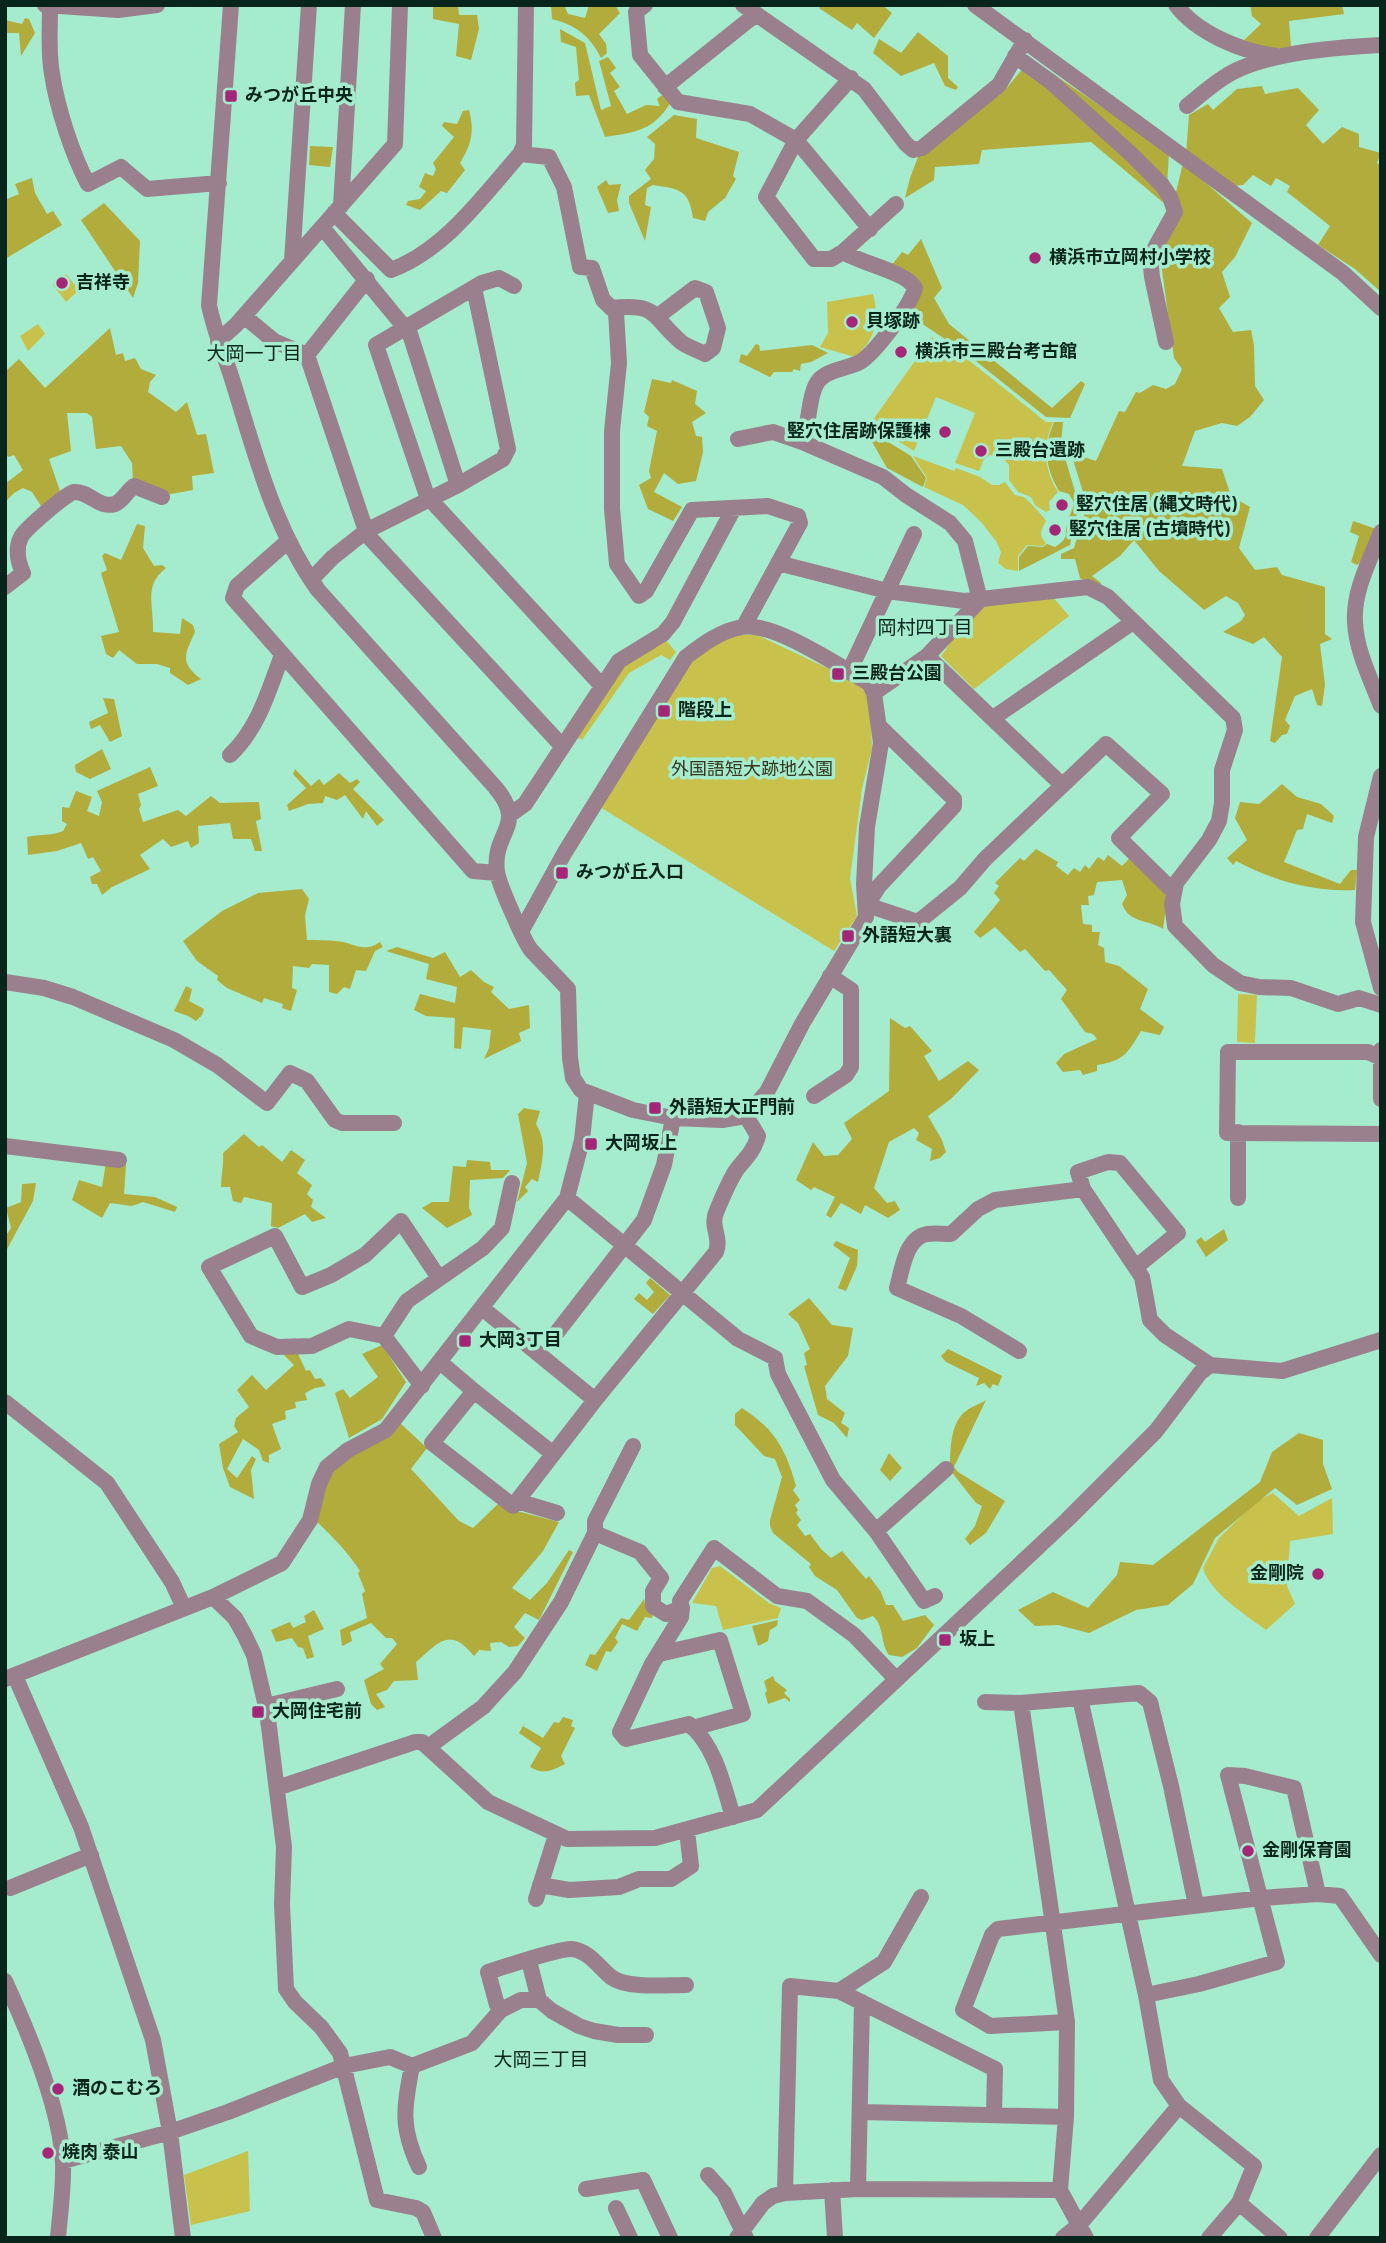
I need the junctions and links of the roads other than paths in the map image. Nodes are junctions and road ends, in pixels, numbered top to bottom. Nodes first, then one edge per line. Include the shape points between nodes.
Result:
1 (157, 5) edge
2 (231, 5) edge
3 (309, 5) edge
4 (353, 5) edge
5 (400, 5) edge
6 (527, 5) edge
7 (645, 5) edge
8 (975, 5) edge
9 (1176, 5) edge
10 (48, 6) edge
11 (749, 10) edge
12 (1025, 40) junction
13 (1381, 45) edge
14 (1015, 56) junction
15 (1282, 56) junction
16 (850, 78) junction
17 (665, 87) junction
18 (1187, 106) dead end
19 (796, 140) junction
20 (520, 154) junction
21 (219, 183) junction
22 (896, 204) dead end
23 (337, 209) junction
24 (322, 227) junction
25 (870, 229) junction
26 (843, 252) junction
27 (292, 261) junction
28 (367, 279) junction
29 (514, 286) dead end
30 (474, 288) junction
31 (611, 308) junction
32 (1381, 308) edge
33 (244, 316) junction
34 (658, 316) dead end
35 (406, 328) junction
36 (218, 341) junction
37 (1166, 342) dead end
38 (307, 355) junction
39 (738, 439) dead end
40 (802, 442) junction
41 (458, 485) junction
42 (162, 497) dead end
43 (429, 498) junction
44 (734, 508) junction
45 (366, 531) junction
46 (1381, 532) edge
47 (914, 534) dead end
48 (288, 541) junction
49 (778, 563) junction
50 (311, 580) junction
51 (5, 587) edge
52 (887, 591) junction
53 (980, 600) junction
54 (1133, 622) junction
55 (744, 626) junction
56 (282, 655) junction
57 (927, 656) junction
58 (849, 672) junction
59 (602, 686) junction
60 (874, 693) junction
61 (1381, 706) edge
62 (993, 718) junction
63 (880, 727) junction
64 (562, 746) junction
65 (230, 755) dead end
66 (1381, 776) edge
67 (1062, 785) junction
68 (511, 814) junction
69 (497, 873) junction
70 (1173, 891) junction
71 (867, 905) junction
72 (522, 930) junction
73 (830, 976) junction
74 (5, 982) edge
75 (1381, 988) edge
76 (1381, 1005) edge
77 (1380, 1054) edge
78 (587, 1093) junction
79 (814, 1096) dead end
80 (1381, 1099) edge
81 (746, 1116) junction
82 (673, 1118) junction
83 (394, 1123) dead end
84 (1238, 1132) junction
85 (1381, 1134) edge
86 (5, 1146) edge
87 (119, 1160) dead end
88 (513, 1184) dead end
89 (1083, 1189) junction
90 (567, 1198) junction
91 (1238, 1198) dead end
92 (625, 1245) junction
93 (1136, 1268) junction
94 (439, 1278) junction
95 (682, 1293) junction
96 (482, 1308) junction
97 (384, 1336) junction
98 (551, 1340) dead end
99 (1381, 1340) edge
100 (1019, 1351) dead end
101 (440, 1362) junction
102 (1210, 1364) junction
103 (422, 1386) junction
104 (474, 1391) junction
105 (595, 1400) junction
106 (5, 1402) edge
107 (633, 1446) dead end
108 (552, 1453) junction
109 (946, 1469) dead end
110 (516, 1501) junction
111 (557, 1513) dead end
112 (876, 1531) junction
113 (594, 1533) junction
114 (935, 1596) dead end
115 (213, 1597) junction
116 (184, 1608) junction
117 (682, 1608) junction
118 (659, 1654) junction
119 (10, 1678) edge
120 (896, 1679) junction
121 (337, 1689) dead end
122 (1080, 1698) junction
123 (985, 1702) dead end
124 (1021, 1703) junction
125 (266, 1706) junction
126 (693, 1728) junction
127 (428, 1747) junction
128 (277, 1788) junction
129 (733, 1817) junction
130 (687, 1830) junction
131 (556, 1835) junction
132 (91, 1855) junction
133 (10, 1888) dead end
134 (1318, 1894) junction
135 (921, 1898) dead end
136 (1261, 1898) junction
137 (1196, 1905) junction
138 (1129, 1914) junction
139 (1054, 1923) junction
140 (1381, 1955) edge
141 (529, 1961) junction
142 (5, 1981) edge
143 (685, 1985) dead end
144 (839, 1991) junction
145 (1146, 1995) junction
146 (539, 2000) junction
147 (862, 2002) junction
148 (501, 2010) junction
149 (1067, 2022) junction
150 (646, 2035) dead end
151 (344, 2066) junction
152 (412, 2066) junction
153 (1179, 2106) junction
154 (861, 2112) junction
155 (994, 2114) junction
156 (1066, 2117) junction
157 (170, 2132) junction
158 (1381, 2155) edge
159 (63, 2161) junction
160 (418, 2167) dead end
161 (708, 2175) dead end
162 (586, 2189) dead end
163 (858, 2189) junction
164 (832, 2190) junction
165 (1060, 2190) junction
166 (785, 2193) junction
167 (1239, 2203) junction
168 (616, 2208) dead end
169 (1082, 2231) edge
170 (742, 2235) edge
171 (58, 2238) edge
172 (183, 2238) edge
173 (434, 2238) edge
174 (630, 2238) edge
175 (670, 2238) edge
176 (835, 2238) edge
177 (1062, 2238) edge
178 (1209, 2238) edge
179 (1280, 2238) edge
180 (1317, 2238) edge

1 - 10 street via 118,10
2 - 21 street
3 - 27 street
4 - 23 street
5 - 23 street via 395,144
6 - 20 street via 524,145
7 - 17 street via 636,12 640,55
8 - 12 street
9 - 15 street via 1199,27 1228,41
10 - 21 street via 51,71 59,109 88,184 121,167 152,190
11 - 16 street
11 - 17 street
12 - 14 street
12 - 32 street via 1343,273
13 - 15 street
14 - 16 street via 999,85 922,148 906,144 864,89
14 - 37 street via 1112,135 1170,197 1175,212 1150,257
15 - 18 street via 1236,70
16 - 19 street
17 - 19 street via 678,102 750,114
19 - 25 street
19 - 26 street via 766,197 814,259 831,259
20 - 23 street via 432,248 391,270
20 - 31 street via 549,156 564,187 580,267 592,268 603,300
21 - 36 street via 209,305
22 - 25 street
23 - 24 street
24 - 27 street
24 - 28 street
25 - 26 street
26 - 40 street via 908,279 915,288 909,304 866,357 829,373 815,385
27 - 33 street
28 - 35 street
28 - 38 street
29 - 30 street via 499,278
30 - 35 street
30 - 41 street via 508,449 503,459
31 - 34 street via 637,305
31 - 44 street via 616,312 619,363 610,464 615,552 617,564 639,596 692,510
33 - 36 street
33 - 38 street via 274,341
35 - 41 street
35 - 43 street via 376,345
36 - 48 street
38 - 45 street
39 - 40 street via 773,432
40 - 53 street via 883,477 950,523 965,541
41 - 43 street
42 - 51 street via 134,486 113,505 79,492 68,494 23,534 17,560 23,573
43 - 45 street
43 - 59 street
44 - 49 street via 768,506 798,516 800,523
44 - 59 street via 673,622 663,634 619,661
45 - 50 street
45 - 64 street
46 - 61 street via 1365,570 1354,622
47 - 52 street
48 - 50 street
48 - 56 street via 237,586 233,598
49 - 52 street
49 - 55 street
50 - 68 street via 503,797
52 - 53 street
52 - 58 street
53 - 54 street via 1088,587 1108,597
53 - 57 street
54 - 62 street
54 - 70 street via 1233,718 1235,730 1222,770 1219,821
55 - 58 street via 765,628
55 - 72 street via 708,640 686,657
56 - 65 street via 244,742
56 - 69 street via 473,871
57 - 60 street
57 - 62 street
58 - 60 street via 869,683
59 - 64 street
60 - 63 street
62 - 67 street
63 - 71 street via 867,827
63 - 71 street via 954,799 954,806 879,886
64 - 68 street via 525,804
66 - 75 street via 1366,837 1363,922
67 - 70 street via 1106,744 1150,781 1162,794 1119,838
67 - 71 street via 960,888 918,922
68 - 69 street via 497,854
69 - 72 street
70 - 76 street via 1175,926 1213,965 1240,983 1291,988 1338,1003 1359,998
71 - 73 street via 866,917
72 - 78 street via 529,947 568,989 572,1078
73 - 79 street via 851,990 851,1067
73 - 81 street via 767,1092
74 - 83 street via 73,997 174,1040 267,1103 290,1073 307,1081 335,1120
77 - 80 street
77 - 84 street via 1228,1052 1227,1133
78 - 82 street via 632,1110
78 - 90 street via 582,1140
81 - 82 street
81 - 95 street via 758,1136 755,1146 733,1177 712,1223 719,1243 716,1252
82 - 92 street via 664,1165 644,1220
84 - 85 street
84 - 91 street
86 - 87 street
88 - 94 street via 502,1228 483,1248
89 - 93 street
89 - 93 street via 1079,1172 1108,1162 1121,1163 1178,1233
89 - 100 street via 995,1200 951,1234 929,1234 908,1250 897,1288 961,1316
90 - 92 street
90 - 96 street
92 - 95 street
92 - 98 street
93 - 102 street via 1150,1320
94 - 97 street via 407,1301
94 - 97 street via 401,1221 365,1255 302,1287 275,1236 209,1267 251,1336 277,1348 312,1346 349,1329
95 - 105 street
95 - 112 street via 738,1339 775,1358 778,1374 833,1480
96 - 101 street
96 - 105 street
97 - 103 street
99 - 102 street via 1282,1371
101 - 103 street
101 - 104 street
102 - 120 street via 1156,1431
103 - 115 street via 386,1430 348,1450 327,1468 310,1520 282,1563
104 - 108 street
104 - 110 street via 432,1443 513,1506
105 - 108 street
106 - 116 street via 107,1483
107 - 113 street via 595,1521
108 - 110 street
109 - 112 street
110 - 111 street
112 - 114 street via 924,1601
113 - 117 street via 640,1552 661,1578 653,1591 653,1606 666,1614
113 - 127 street via 561,1602 515,1672 483,1707
115 - 116 street
115 - 125 street via 235,1618 245,1636
116 - 119 street
117 - 118 street via 681,1618
117 - 120 street via 680,1601 714,1548 777,1595 807,1601 854,1635
118 - 126 street via 620,1732 625,1739 688,1724
118 - 126 street via 720,1640 743,1714
119 - 132 street
120 - 129 street via 757,1810
121 - 125 street
122 - 124 street
122 - 137 street via 1139,1693 1150,1702
122 - 138 street
123 - 124 street
124 - 139 street
125 - 128 street
126 - 129 street via 718,1765
127 - 128 street via 415,1742
127 - 131 street via 488,1801
128 - 151 street via 284,1847 286,1989 332,2040
129 - 130 street
130 - 131 street via 655,1838 567,1839
130 - 131 street via 691,1866 671,1879 538,1892
132 - 133 street
132 - 157 street via 153,2040
134 - 136 street
134 - 136 street via 1294,1788 1228,1775
134 - 140 street via 1340,1896
135 - 144 street via 884,1962
136 - 137 street
136 - 145 street via 1277,1962
137 - 138 street
138 - 139 street
138 - 145 street
139 - 149 street
139 - 149 street via 998,1929 963,2010 990,2026
141 - 143 street via 571,1949 590,1957 612,1978 638,1985
141 - 146 street
141 - 148 street via 488,1972
142 - 159 street via 46,2083
144 - 147 street
144 - 166 street via 790,1986
145 - 153 street via 1161,2080
146 - 148 street via 521,2000
146 - 150 street via 579,2026 618,2035
147 - 154 street
147 - 155 street via 995,2069
148 - 152 street via 472,2043
149 - 156 street
151 - 152 street via 390,2057
151 - 157 street
151 - 173 street via 377,2200 424,2212
152 - 160 street via 403,2115
153 - 167 street via 1254,2166
153 - 169 street
154 - 155 street
154 - 163 street
155 - 156 street
156 - 165 street
157 - 159 street
157 - 172 street
158 - 180 street
159 - 171 street
161 - 170 street via 724,2193
162 - 175 street via 643,2180
163 - 164 street
163 - 165 street
164 - 166 street
164 - 176 street
165 - 169 street
166 - 170 street via 763,2203
167 - 178 street
167 - 179 street
168 - 174 street
169 - 177 street

